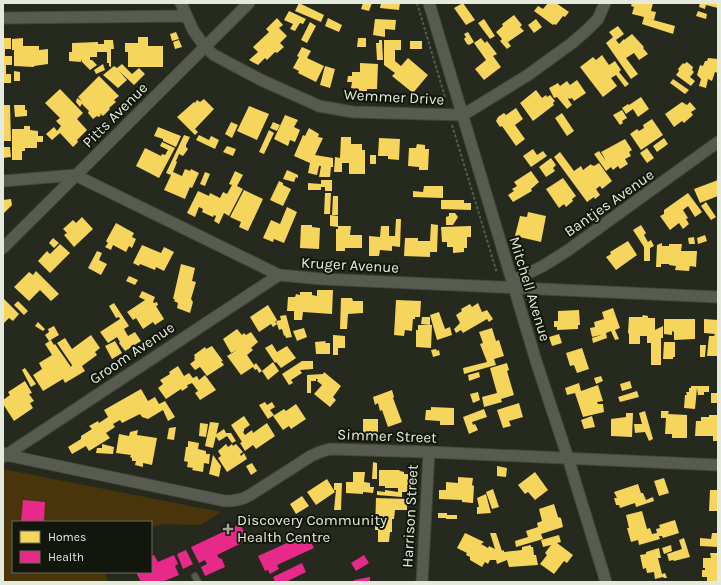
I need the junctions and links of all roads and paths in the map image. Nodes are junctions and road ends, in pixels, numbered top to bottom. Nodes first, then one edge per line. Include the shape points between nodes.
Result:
1 (181, 3) edge
2 (249, 3) edge
3 (417, 3) edge
4 (429, 3) edge
5 (605, 3) edge
6 (186, 16) junction
7 (3, 18) edge
8 (205, 47) junction
9 (445, 97) dead end
10 (462, 115) junction
11 (451, 122) dead end
12 (718, 142) edge
13 (75, 175) junction
14 (3, 181) edge
15 (3, 248) edge
16 (497, 273) dead end
17 (279, 275) junction
18 (513, 284) junction
19 (718, 297) edge
20 (429, 452) junction
21 (4, 455) edge
22 (568, 458) junction
23 (718, 465) edge
24 (195, 576) dead end
25 (198, 582) edge
26 (422, 582) edge
27 (606, 582) edge

1 - 6 street, Wemmer Drive
2 - 8 street, Pitts Avenue
3 - 9 path
4 - 10 street, Mitchell Avenue
5 - 10 street, Wemmer Drive via 598,19 572,42 528,75
6 - 7 street
6 - 8 street, Wemmer Drive
8 - 10 street, Wemmer Drive via 214,55 262,80 319,106 353,112
8 - 13 street, Pitts Avenue
10 - 18 street, Mitchell Avenue
11 - 16 path
12 - 18 street, Bantjes Avenue via 567,251
13 - 14 street
13 - 15 street, Pitts Avenue
13 - 17 street, Kruger Avenue
17 - 18 street, Kruger Avenue via 322,279
17 - 21 street, Groom Avenue
18 - 19 street, Kruger Avenue
18 - 22 street, Mitchell Avenue
20 - 21 street, Simmer Street via 340,448 320,452 242,500 234,501
20 - 22 street, Simmer Street
20 - 26 street, Harrison Street
22 - 23 street, Simmer Street
22 - 27 street, Mitchell Avenue
24 - 25 lane

